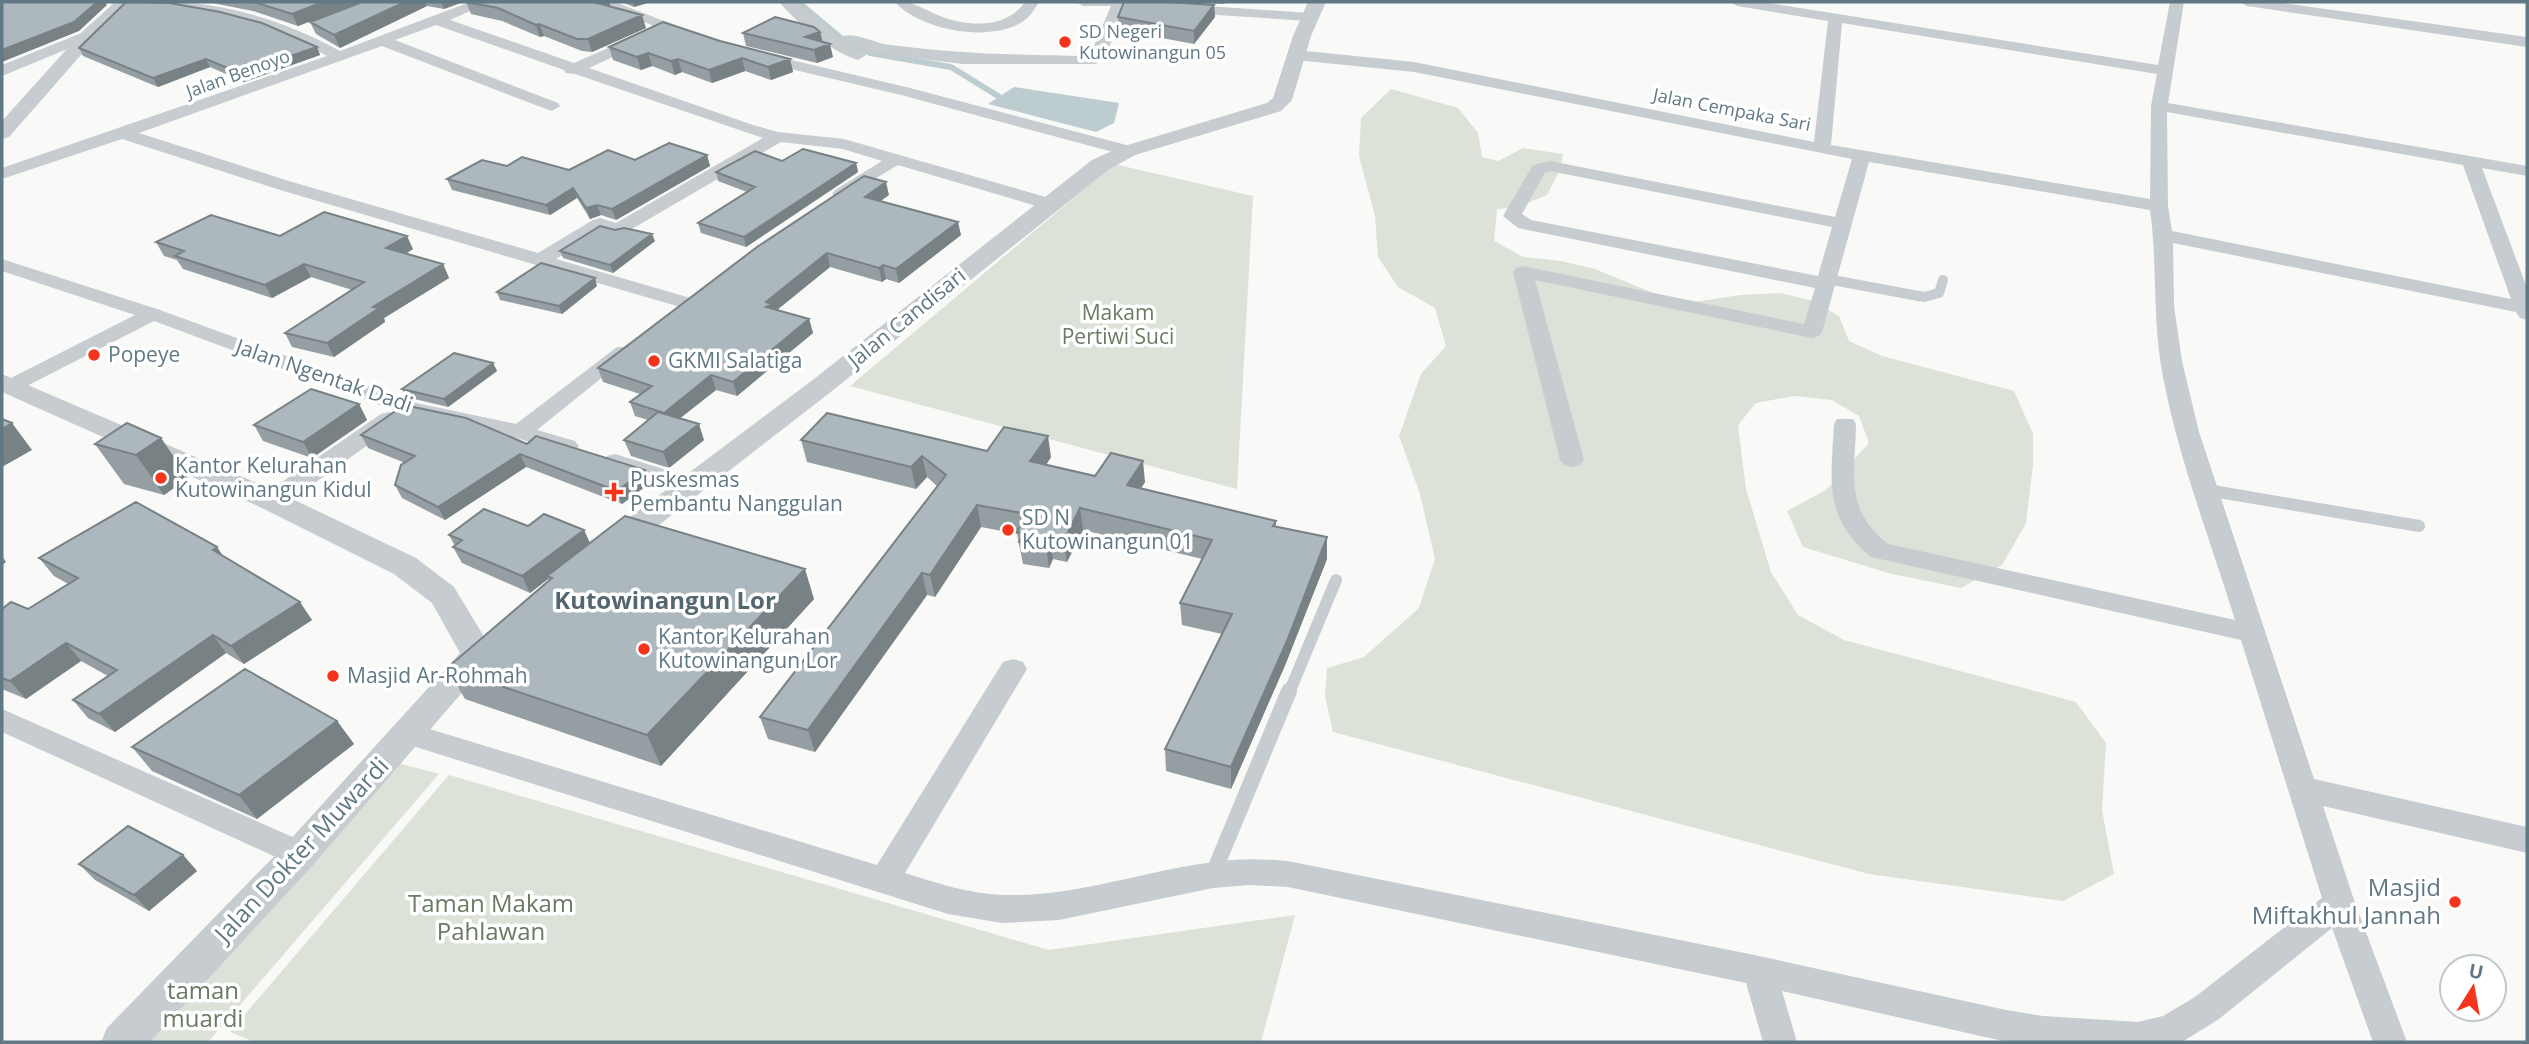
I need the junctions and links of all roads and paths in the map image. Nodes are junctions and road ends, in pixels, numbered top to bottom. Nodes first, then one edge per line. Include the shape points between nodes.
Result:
1 (125, 2) edge
2 (159, 2) edge
3 (484, 2) edge
4 (603, 2) edge
5 (786, 2) edge
6 (902, 2) edge
7 (936, 2) edge
8 (1032, 2) edge
9 (1083, 2) edge
10 (1737, 2) edge
11 (2176, 2) edge
12 (2247, 2) edge
13 (1120, 3) edge
14 (916, 10) junction
15 (1313, 10) edge
16 (1836, 17) junction
17 (437, 20) junction
18 (321, 25) edge
19 (666, 27) junction
20 (298, 34) junction
21 (89, 35) junction
22 (849, 39) dead end
23 (383, 41) junction
24 (703, 41) edge
25 (2527, 42) edge
26 (739, 52) edge
27 (868, 52) junction
28 (1296, 55) junction
29 (340, 57) junction
30 (892, 62) dead end
31 (572, 70) junction
32 (2163, 70) junction
33 (2, 71) edge
34 (552, 106) dead end
35 (2159, 106) junction
36 (2, 132) edge
37 (125, 134) junction
38 (778, 137) junction
39 (1822, 149) junction
40 (1128, 151) junction
41 (1862, 155) junction
42 (898, 158) junction
43 (2470, 161) junction
44 (2527, 171) edge
45 (2, 174) edge
46 (827, 204) edge
47 (1049, 204) junction
48 (2159, 206) junction
49 (1843, 224) junction
50 (2163, 235) junction
51 (540, 260) junction
52 (2, 265) edge
53 (1943, 280) dead end
54 (1826, 281) junction
55 (708, 288) edge
56 (687, 303) junction
57 (2526, 310) edge
58 (153, 314) junction
59 (666, 319) edge
60 (645, 335) edge
61 (7, 384) edge
62 (406, 407) junction
63 (1845, 424) dead end
64 (520, 432) junction
65 (1572, 460) dead end
66 (691, 485) junction
67 (2207, 490) junction
68 (272, 502) junction
69 (2419, 526) dead end
70 (599, 556) edge
71 (1336, 580) dead end
72 (2252, 633) junction
73 (1013, 669) dead end
74 (2, 720) edge
75 (410, 734) junction
76 (2303, 789) junction
77 (2527, 840) edge
78 (300, 854) junction
79 (1213, 875) junction
80 (884, 880) junction
81 (2339, 903) junction
82 (1759, 971) junction
83 (122, 1042) edge
84 (1780, 1042) edge
85 (2390, 1042) edge

1 - 21 street
2 - 20 street via 219,11
3 - 17 street, Jalan Benoyo
4 - 19 street
5 - 27 street via 845,50
6 - 14 street
7 - 14 street
8 - 14 street via 1019,20 983,27 943,23
9 - 13 street
10 - 16 street
11 - 32 street
12 - 25 street
13 - 15 street
13 - 27 street via 1093,61 972,60
15 - 28 street, Jalan Candisari
16 - 32 street
16 - 39 street
17 - 23 street, Jalan Benoyo
17 - 31 street
18 - 20 street
19 - 24 street
19 - 31 street
20 - 29 street
21 - 33 street
21 - 36 street
22 - 27 street
23 - 29 street, Jalan Benoyo
23 - 34 street
26 - 40 street
27 - 30 street
28 - 39 street, Jalan Cempaka Sari via 1413,67
28 - 40 street, Jalan Candisari via 1282,100 1274,107
29 - 37 street, Jalan Benoyo
31 - 38 street
32 - 35 street
35 - 43 street
35 - 48 street
37 - 45 street, Jalan Benoyo
37 - 51 street
38 - 42 street via 844,144
38 - 51 street via 618,229 600,224
39 - 41 street, Jalan Cempaka Sari
40 - 47 street, Jalan Candisari via 1100,165
41 - 48 street, Jalan Cempaka Sari
41 - 49 street
42 - 46 street
42 - 47 street
43 - 44 street
43 - 57 street
47 - 66 street, Jalan Candisari
48 - 50 street
49 - 54 street
49 - 54 street via 1550,166 1539,169 1512,216 1524,224
50 - 57 street
50 - 67 street via 2164,306 2171,361
51 - 56 street
52 - 58 street, Jalan Ngentak Dadi
53 - 54 lane via 1939,293 1924,297
54 - 65 street via 1812,332 1523,272
55 - 56 street
56 - 59 street
58 - 61 street
58 - 62 street, Jalan Ngentak Dadi
60 - 64 street
61 - 68 street
62 - 64 street, Jalan Ngentak Dadi
62 - 68 street
63 - 72 street via 1843,508 1863,540 1880,551
64 - 66 street, Jalan Ngentak Dadi
66 - 70 street, Jalan Candisari
67 - 69 lane
67 - 72 street
68 - 75 street, Jalan Dokter Muwardi via 405,566 443,595 491,643
71 - 79 lane
72 - 76 street
73 - 80 street
74 - 78 street
75 - 78 street, Jalan Dokter Muwardi
75 - 80 street
76 - 77 street
76 - 81 street
78 - 83 street, Jalan Dokter Muwardi
79 - 80 street via 1059,906 1002,909 948,900
79 - 82 street via 1288,874
81 - 82 street via 2207,1008 2170,1031 2138,1038 2006,1026
81 - 85 street
82 - 84 street

